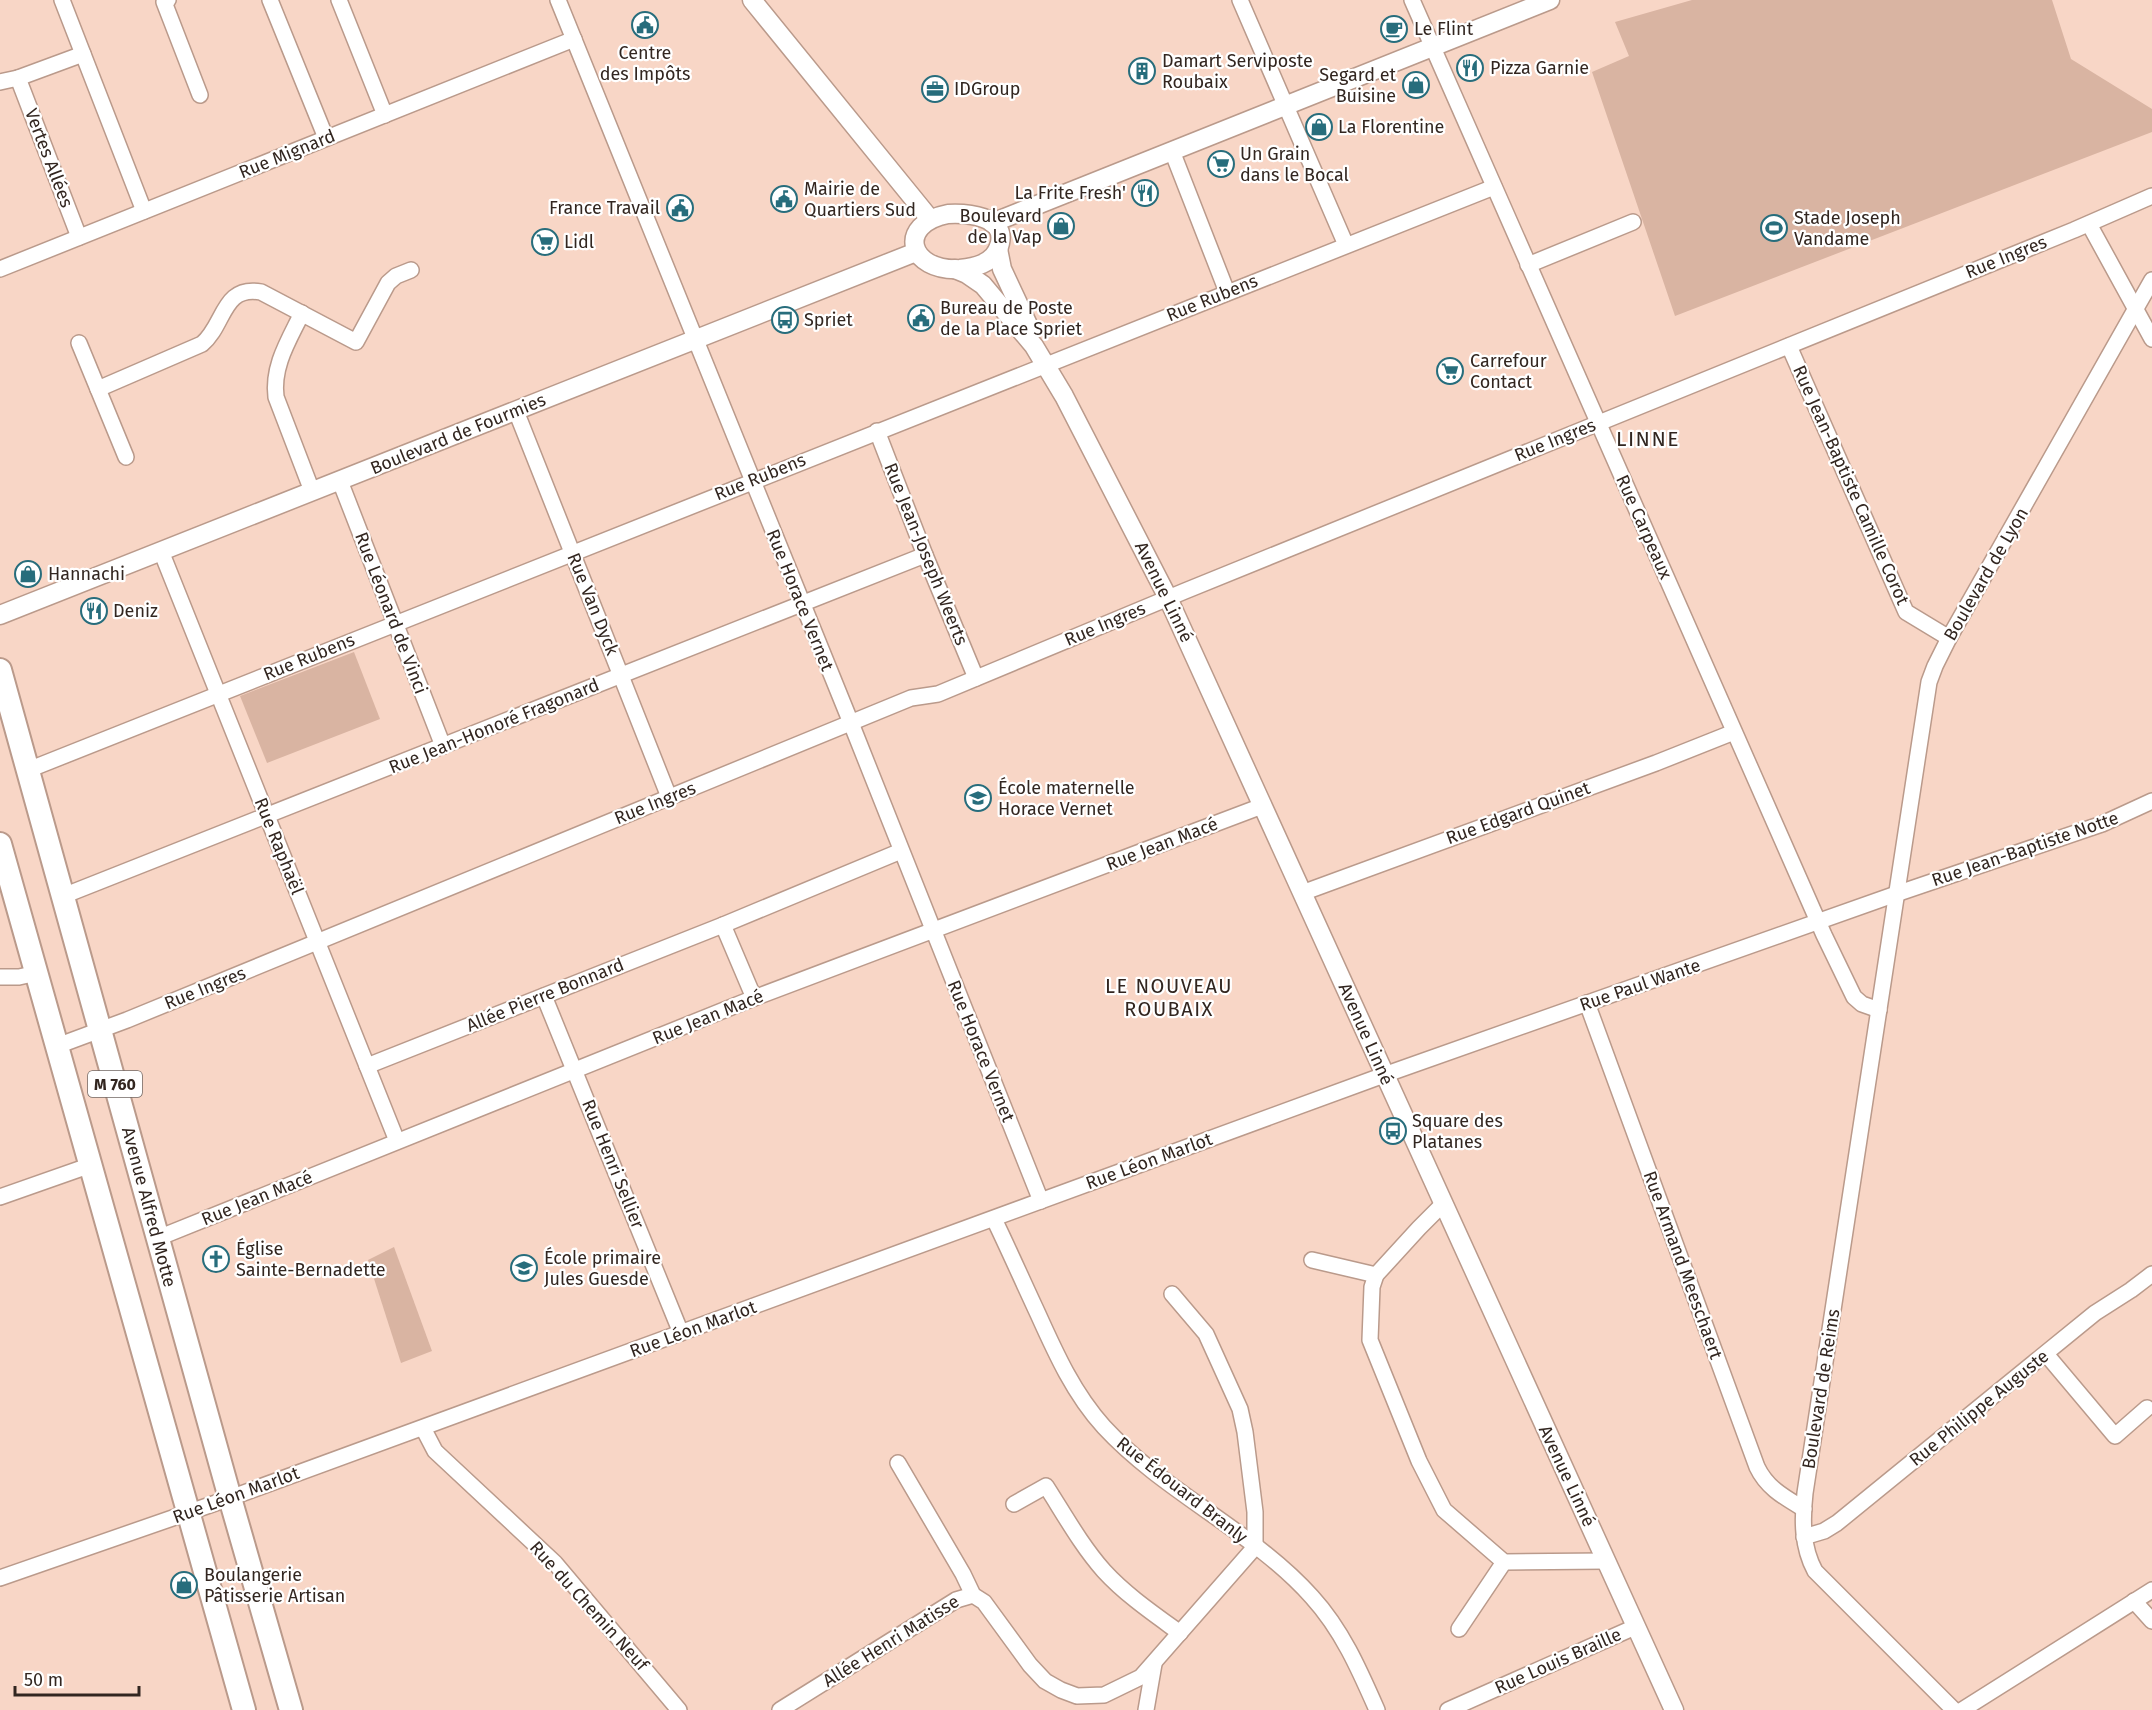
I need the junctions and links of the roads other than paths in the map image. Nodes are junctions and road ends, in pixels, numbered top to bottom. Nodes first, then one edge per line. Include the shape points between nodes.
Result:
1 (62, 0) edge
2 (168, 0) edge
3 (270, 0) edge
4 (339, 0) edge
5 (558, 0) edge
6 (752, 0) edge
7 (1240, 0) edge
8 (1412, 0) edge
9 (1550, 0) edge
10 (1512, 7) edge
11 (574, 39) junction
12 (1432, 47) junction
13 (83, 54) junction
14 (18, 78) junction
15 (0, 82) edge
16 (200, 95) dead end
17 (1286, 105) junction
18 (385, 115) junction
19 (326, 138) junction
20 (1172, 151) junction
21 (1494, 187) junction
22 (2152, 195) edge
23 (144, 212) junction
24 (930, 219) junction
25 (1633, 222) dead end
26 (993, 223) junction
27 (2089, 224) junction
28 (79, 237) junction
29 (1346, 245) junction
30 (998, 249) junction
31 (916, 252) junction
32 (1528, 265) junction
33 (0, 269) edge
34 (955, 269) junction
35 (411, 270) dead end
36 (2152, 280) edge
37 (1227, 292) junction
38 (2136, 309) junction
39 (302, 313) junction
40 (2152, 339) edge
41 (694, 340) junction
42 (79, 344) dead end
43 (1789, 346) junction
44 (1045, 364) junction
45 (98, 389) junction
46 (516, 411) junction
47 (1598, 423) junction
48 (877, 431) junction
49 (126, 458) dead end
50 (340, 481) junction
51 (752, 481) junction
52 (312, 492) junction
53 (161, 551) junction
54 (572, 552) junction
55 (925, 555) junction
56 (1168, 598) junction
57 (801, 604) junction
58 (0, 615) edge
59 (395, 623) junction
60 (1949, 638) junction
61 (0, 670) edge
62 (621, 675) junction
63 (976, 678) junction
64 (217, 694) junction
65 (850, 723) junction
66 (1734, 732) junction
67 (443, 746) junction
68 (28, 770) junction
69 (669, 797) junction
70 (2151, 803) edge
71 (1262, 806) junction
72 (266, 816) junction
73 (0, 844) edge
74 (901, 851) junction
75 (1302, 892) junction
76 (1896, 894) junction
77 (63, 896) junction
78 (1818, 922) junction
79 (723, 925) junction
80 (933, 930) junction
81 (317, 942) junction
82 (37, 973) junction
83 (0, 977) edge
84 (544, 996) junction
85 (754, 998) junction
86 (1587, 1004) junction
87 (1879, 1010) junction
88 (100, 1031) junction
89 (57, 1046) junction
90 (367, 1066) junction
91 (575, 1071) junction
92 (1384, 1075) junction
93 (398, 1141) junction
94 (91, 1165) junction
95 (0, 1197) edge
96 (1041, 1202) junction
97 (1442, 1205) junction
98 (994, 1219) junction
99 (158, 1238) junction
100 (1312, 1260) dead end
101 (2152, 1274) edge
102 (1376, 1275) junction
103 (1172, 1294) dead end
104 (681, 1333) junction
105 (2046, 1354) junction
106 (2147, 1408) dead end
107 (423, 1428) junction
108 (898, 1463) dead end
109 (230, 1498) junction
110 (1014, 1504) dead end
111 (1803, 1509) junction
112 (190, 1512) junction
113 (1804, 1537) junction
114 (1255, 1547) junction
115 (1606, 1561) junction
116 (1504, 1562) junction
117 (0, 1578) edge
118 (2152, 1590) edge
119 (973, 1595) junction
120 (2134, 1601) junction
121 (2152, 1621) edge
122 (1635, 1628) junction
123 (1458, 1629) dead end
124 (1180, 1633) junction
125 (1154, 1664) junction
126 (244, 1710) edge
127 (291, 1710) edge
128 (680, 1710) edge
129 (780, 1710) edge
130 (1146, 1710) edge
131 (1377, 1710) edge
132 (1448, 1710) edge
133 (1674, 1710) edge
134 (1954, 1710) edge
135 (1962, 1710) edge

1 - 13 street
2 - 16 street via 164,2
3 - 19 street
4 - 18 street
5 - 11 street, Rue Horace Vernet
6 - 24 street
7 - 17 street
8 - 12 street, Rue Carpeaux
9 - 10 street
10 - 12 street
11 - 18 street, Rue Mignard
11 - 41 street, Rue Horace Vernet
12 - 17 street
12 - 21 street, Rue Carpeaux
13 - 14 street
13 - 23 street
14 - 15 street
14 - 28 street, Vertes Allées
17 - 20 street
17 - 29 street
18 - 19 street, Rue Mignard
19 - 23 street, Rue Mignard
20 - 26 street
20 - 37 street
21 - 29 street, Rue Rubens
21 - 32 street, Rue Carpeaux
22 - 27 street, Rue Ingres
23 - 28 street, Rue Mignard
24 - 26 street via 959,213
24 - 31 street via 917,234
25 - 32 street
26 - 30 street via 1000,232
27 - 38 street
27 - 43 street, Rue Ingres
28 - 33 street, Rue Mignard
29 - 37 street, Rue Rubens
30 - 34 street via 984,263
30 - 44 street, Avenue Linné via 1002,269
31 - 34 street via 930,265
31 - 41 street, Boulevard de Fourmies
32 - 47 street, Rue Carpeaux
34 - 44 street, Avenue Linné via 988,291
35 - 39 street via 388,283 356,342
36 - 38 street, Boulevard de Lyon
37 - 44 street, Rue Rubens
38 - 40 street
38 - 60 street, Boulevard de Lyon
39 - 45 street via 261,292 239,293 202,344
39 - 52 street via 281,356 275,388
41 - 46 street, Boulevard de Fourmies
41 - 51 street, Rue Horace Vernet
42 - 45 street
43 - 47 street, Rue Ingres
43 - 60 street, Rue Jean-Baptiste Camille Corot via 1906,612
44 - 48 street, Rue Rubens
44 - 56 street, Avenue Linné
45 - 49 street
46 - 50 street, Boulevard de Fourmies
46 - 54 street, Rue Van Dyck
47 - 56 street, Rue Ingres
47 - 66 street, Rue Carpeaux
48 - 51 street, Rue Rubens
48 - 55 street, Rue Jean-Joseph Weerts
50 - 52 street, Boulevard de Fourmies
50 - 59 street, Rue Léonard de Vinci
51 - 54 street, Rue Rubens
51 - 57 street, Rue Horace Vernet
52 - 53 street, Boulevard de Fourmies
53 - 58 street, Boulevard de Fourmies
53 - 64 street, Rue Raphaël
54 - 59 street, Rue Rubens
54 - 62 street, Rue Van Dyck
55 - 57 street, Rue Jean-Honoré Fragonard
55 - 63 street, Rue Jean-Joseph Weerts
56 - 63 street, Rue Ingres
56 - 71 street, Avenue Linné
57 - 62 street, Rue Jean-Honoré Fragonard
57 - 65 street, Rue Horace Vernet
59 - 64 street, Rue Rubens
59 - 67 street, Rue Léonard de Vinci
60 - 76 street, Boulevard de Lyon via 1927,690
61 - 68 main road, Avenue Alfred Motte / M 760
62 - 67 street, Rue Jean-Honoré Fragonard
62 - 69 street, Rue Van Dyck
63 - 65 street, Rue Ingres via 938,694 911,698
64 - 68 street, Rue Rubens
64 - 72 street, Rue Raphaël
65 - 69 street, Rue Ingres
65 - 74 street, Rue Horace Vernet
66 - 75 street, Rue Edgard Quinet
66 - 78 street, Rue Carpeaux
67 - 72 street, Rue Jean-Honoré Fragonard
68 - 77 main road, Avenue Alfred Motte / M 760
69 - 81 street, Rue Ingres
70 - 76 street, Rue Jean-Baptiste Notte via 2102,824
71 - 75 street, Avenue Linné
71 - 80 street, Rue Jean Macé
72 - 77 street, Rue Jean-Honoré Fragonard
72 - 81 street, Rue Raphaël
73 - 82 main road, M 760
74 - 79 street, Allée Pierre Bonnard
74 - 80 street, Rue Horace Vernet
75 - 92 street, Avenue Linné
76 - 78 street, Rue Paul Wante
76 - 87 street, Boulevard de Reims
77 - 88 main road, Avenue Alfred Motte / M 760
78 - 86 street, Rue Paul Wante
78 - 87 street via 1854,997
79 - 84 street, Allée Pierre Bonnard
79 - 85 street
80 - 85 street, Rue Jean Macé
80 - 96 street, Rue Horace Vernet
81 - 88 street, Rue Ingres
81 - 90 street, Rue Raphaël
82 - 83 street
82 - 89 main road, M 760
84 - 90 street, Allée Pierre Bonnard
84 - 91 street, Rue Henri Sellier
85 - 91 street, Rue Jean Macé
86 - 92 street, Rue Paul Wante
86 - 111 street, Rue Armand Meeschaert via 1757,1467 1772,1488
87 - 111 street, Boulevard de Reims
88 - 89 street, Rue Ingres
88 - 99 main road, Avenue Alfred Motte / M 760
89 - 94 main road, M 760
90 - 93 street, Rue Raphaël
91 - 93 street, Rue Jean Macé
91 - 104 street, Rue Henri Sellier
92 - 96 street, Rue Léon Marlot
92 - 97 street, Avenue Linné
93 - 99 street, Rue Jean Macé
94 - 95 street
94 - 112 main road, M 760
96 - 98 street, Rue Léon Marlot
97 - 102 street
97 - 115 street, Avenue Linné
98 - 104 street, Rue Léon Marlot
98 - 114 street, Rue Édouard Branly via 1059,1361 1095,1415 1143,1463
99 - 109 main road, Avenue Alfred Motte / M 760
100 - 102 street
101 - 105 street, Rue Philippe Auguste via 2095,1313
102 - 116 street via 1370,1340 1419,1461 1444,1510
103 - 114 street via 1206,1334 1239,1409 1245,1432
104 - 107 street, Rue Léon Marlot
105 - 106 street via 2115,1436
105 - 113 street, Rue Philippe Auguste via 1837,1523 1824,1532
107 - 109 street, Rue Léon Marlot
107 - 128 street, Rue du Chemin Neuf via 435,1451 555,1563
108 - 119 street, Allée Henri Matisse
109 - 112 street, Rue Léon Marlot
109 - 127 main road, Avenue Alfred Motte / M 760
110 - 124 street via 1046,1485 1103,1570
111 - 113 street, Boulevard de Reims
112 - 117 street, Rue Léon Marlot
112 - 126 main road, M 760
113 - 134 street, Boulevard de Reims via 1809,1561 1819,1576
114 - 124 street, Allée Henri Matisse
114 - 131 street, Rue Édouard Branly via 1301,1585 1330,1619 1352,1654
115 - 116 street
115 - 122 street, Avenue Linné
116 - 123 street
118 - 120 street
119 - 125 street, Allée Henri Matisse via 984,1602 1036,1672 1069,1694 1104,1695 1133,1682
119 - 129 street, Allée Henri Matisse via 956,1600
120 - 121 street
120 - 135 street
122 - 132 street, Rue Louis Braille
122 - 133 street, Avenue Linné
124 - 125 street, Allée Henri Matisse
125 - 130 street

